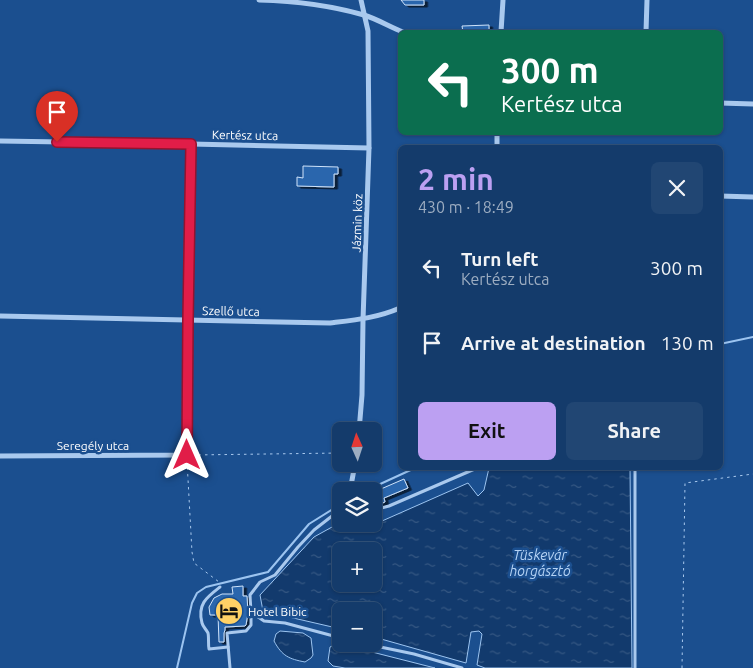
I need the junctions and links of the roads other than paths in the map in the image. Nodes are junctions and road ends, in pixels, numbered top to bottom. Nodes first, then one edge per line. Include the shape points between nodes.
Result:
1 (259, 0) edge
2 (361, 0) edge
3 (503, 0) edge
4 (647, 0) edge
5 (365, 16) junction
6 (398, 30) edge
7 (501, 30) edge
8 (646, 30) edge
9 (723, 103) edge
10 (753, 104) edge
11 (0, 141) edge
12 (191, 144) junction
13 (369, 148) junction
14 (723, 196) edge
15 (753, 197) edge
16 (398, 309) edge
17 (0, 316) edge
18 (188, 320) junction
19 (363, 320) junction
20 (360, 422) edge
21 (0, 456) edge
22 (472, 470) edge
23 (635, 470) edge
24 (382, 508) edge
25 (332, 516) edge
26 (220, 588) dead end
27 (251, 612) junction
28 (332, 636) edge
29 (228, 647) junction
30 (382, 647) edge
31 (230, 668) edge
32 (462, 668) edge
33 (635, 668) edge

1 - 5 street via 332,7
2 - 5 street, Jázmin köz
3 - 7 street
4 - 8 street
5 - 6 street
5 - 13 street, Jázmin köz via 369,50
9 - 10 street
11 - 12 street, Kertész utca
12 - 13 street, Kertész utca
12 - 18 street
13 - 19 street, Jázmin köz
14 - 15 street
16 - 19 street, Szellő utca
17 - 18 street, Szellő utca
18 - 19 street, Szellő utca
18 - 21 street, Seregély utca via 187,455
19 - 20 street, Jázmin köz
22 - 24 lane
23 - 33 lane
25 - 27 lane via 314,530 275,575 260,582 250,595
26 - 29 lane via 202,602 200,614 202,625 208,632 209,649
27 - 28 lane via 264,621
27 - 29 lane via 251,625 246,631 227,633
29 - 31 lane
30 - 32 lane

